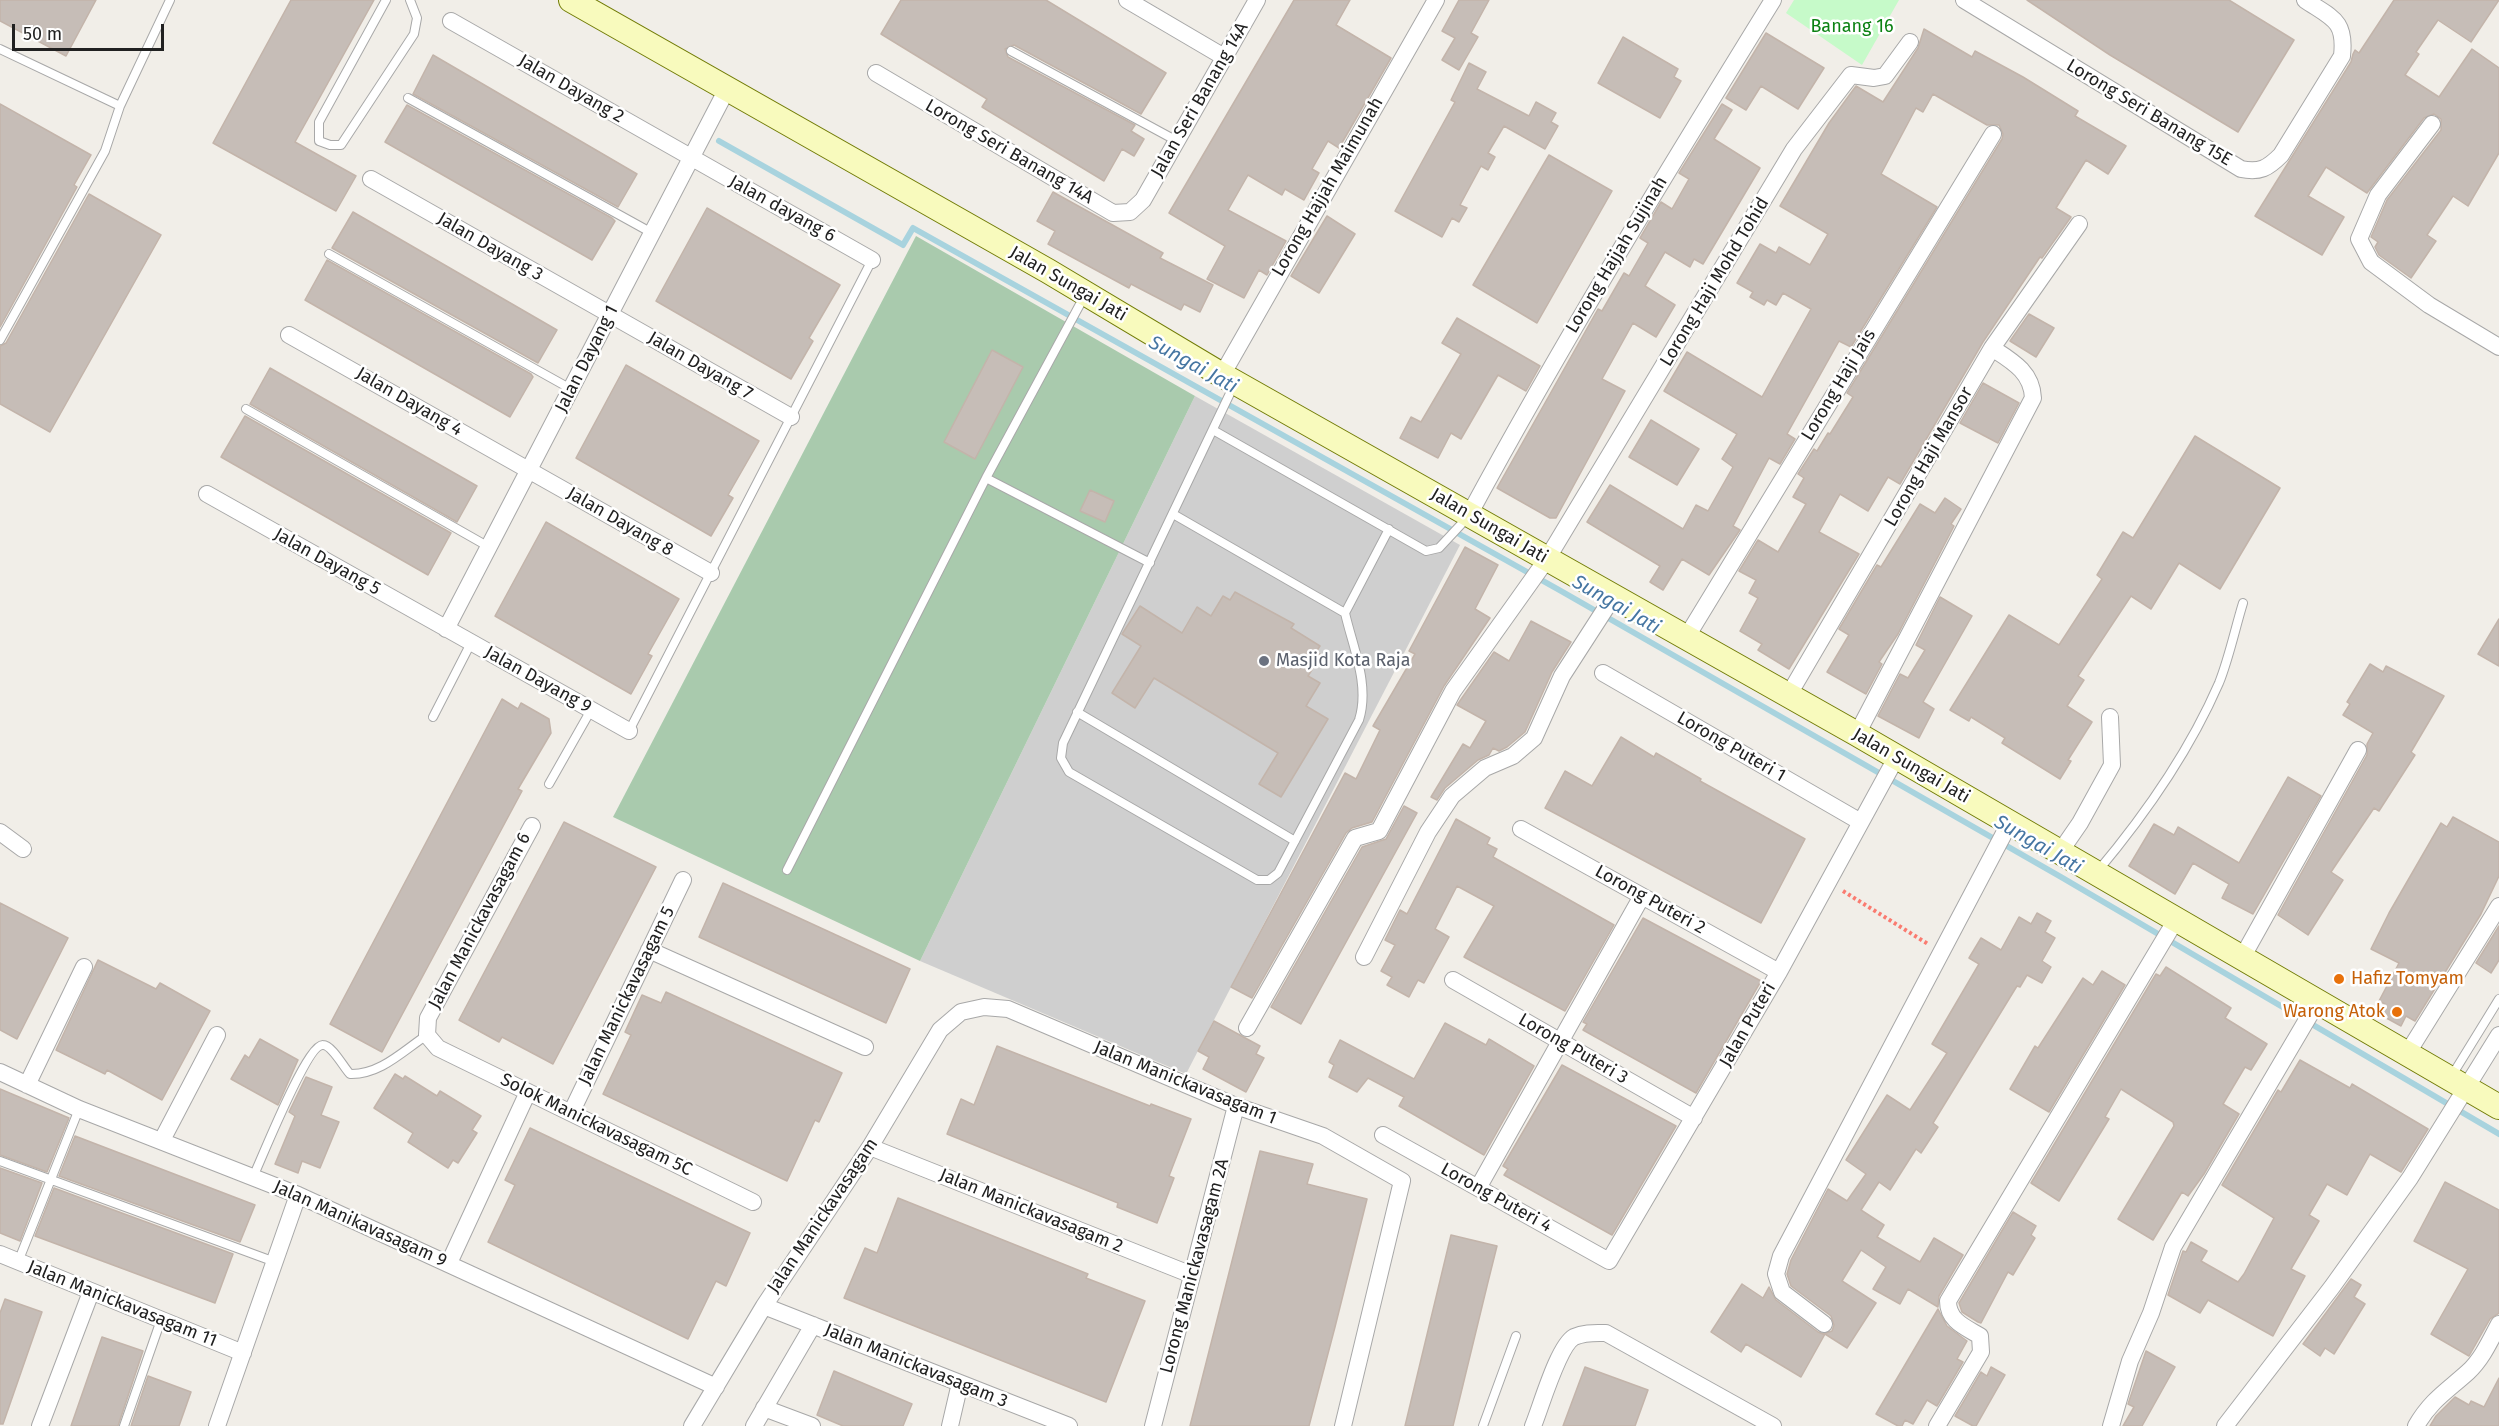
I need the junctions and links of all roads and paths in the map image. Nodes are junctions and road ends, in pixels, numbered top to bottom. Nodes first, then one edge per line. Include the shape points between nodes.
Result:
1 (170, 0) edge
2 (386, 0) edge
3 (410, 0) edge
4 (571, 0) edge
5 (1127, 0) edge
6 (1257, 0) edge
7 (1436, 0) edge
8 (1773, 0) edge
9 (1964, 0) edge
10 (2305, 0) edge
11 (451, 21) dead end
12 (1910, 42) dead end
13 (0, 49) edge
14 (1011, 51) dead end
15 (1224, 57) junction
16 (876, 73) dead end
17 (727, 89) junction
18 (408, 98) dead end
19 (120, 106) junction
20 (2432, 124) dead end
21 (1993, 134) dead end
22 (1177, 141) junction
23 (692, 157) junction
24 (371, 179) dead end
25 (1143, 200) joint
26 (2079, 224) dead end
27 (652, 233) junction
28 (329, 254) dead end
29 (872, 260) joint
30 (1082, 300) junction
31 (610, 314) junction
32 (289, 334) dead end
33 (0, 340) edge
34 (2499, 347) edge
35 (1992, 348) junction
36 (1229, 384) junction
37 (571, 389) junction
38 (246, 409) dead end
39 (791, 417) junction
40 (1213, 430) junction
41 (529, 470) junction
42 (986, 478) junction
43 (207, 494) dead end
44 (1173, 514) junction
45 (1464, 522) junction
46 (1389, 529) junction
47 (489, 547) junction
48 (1150, 563) junction
49 (1543, 565) junction
50 (711, 573) junction
51 (2243, 603) dead end
52 (1605, 609) junction
53 (1345, 613) junction
54 (446, 629) junction
55 (1686, 638) junction
56 (471, 642) junction
57 (1603, 673) dead end
58 (1788, 696) junction
59 (591, 710) junction
60 (1077, 712) junction
61 (433, 717) dead end
62 (2110, 717) dead end
63 (629, 731) joint
64 (1857, 734) junction
65 (2358, 750) dead end
66 (1894, 764) junction
67 (549, 784) dead end
68 (1859, 821) junction
69 (532, 826) dead end
70 (1521, 829) dead end
71 (0, 832) edge
72 (2002, 837) junction
73 (1295, 841) junction
74 (23, 849) dead end
75 (2060, 852) junction
76 (787, 870) dead end
77 (2096, 873) junction
78 (1829, 879) junction
79 (683, 880) dead end
80 (1642, 896) junction
81 (2499, 906) edge
82 (2169, 932) junction
83 (650, 950) junction
84 (1942, 951) junction
85 (2243, 956) junction
86 (1364, 957) dead end
87 (84, 967) dead end
88 (1779, 972) junction
89 (1453, 980) dead end
90 (2499, 999) edge
91 (961, 1012) joint
92 (2311, 1013) junction
93 (1247, 1028) dead end
94 (217, 1035) dead end
95 (426, 1035) junction
96 (2499, 1035) edge
97 (1559, 1041) junction
98 (865, 1047) dead end
99 (2407, 1054) junction
100 (0, 1072) edge
101 (27, 1085) junction
102 (528, 1092) junction
103 (2456, 1095) junction
104 (1236, 1106) junction
105 (2499, 1107) edge
106 (79, 1108) junction
107 (571, 1113) junction
108 (1694, 1118) junction
109 (1383, 1135) dead end
110 (162, 1140) junction
111 (870, 1148) junction
112 (0, 1161) edge
113 (253, 1177) junction
114 (51, 1181) junction
115 (1478, 1188) junction
116 (298, 1195) junction
117 (753, 1202) dead end
118 (0, 1254) edge
119 (18, 1262) junction
120 (275, 1262) junction
121 (1609, 1262) joint
122 (449, 1263) junction
123 (1192, 1275) junction
124 (91, 1292) junction
125 (764, 1306) junction
126 (161, 1320) junction
127 (1824, 1324) dead end
128 (2499, 1324) edge
129 (813, 1325) junction
130 (1516, 1336) dead end
131 (243, 1353) junction
132 (960, 1383) junction
133 (716, 1387) junction
134 (764, 1408) junction
135 (40, 1426) edge
136 (124, 1426) edge
137 (217, 1426) edge
138 (692, 1426) edge
139 (754, 1426) edge
140 (812, 1426) edge
141 (950, 1426) edge
142 (1069, 1426) edge
143 (1153, 1426) edge
144 (1342, 1426) edge
145 (1483, 1426) edge
146 (1533, 1426) edge
147 (1773, 1426) edge
148 (1937, 1426) edge
149 (2111, 1426) edge
150 (2225, 1426) edge
151 (2416, 1426) edge

1 - 19 lane
2 - 3 lane via 319,122 319,141 341,145 414,34 417,18
4 - 17 main road, Jalan Sungai Jati
5 - 15 street
6 - 15 street, Jalan Seri Banang 14A
7 - 36 street, Lorong Hajjah Maimunah
8 - 45 street, Lorong Hajjah Sujinah via 1606,271
9 - 10 street, Lorong Seri Banang 15E via 2241,169 2254,172 2267,168 2281,155 2342,56 2344,38 2340,24
11 - 23 street, Jalan Dayang 2
12 - 49 street, Lorong Haji Mohd Tohid via 1885,76 1851,75 1794,149
13 - 19 lane
14 - 22 lane
15 - 22 street, Jalan Seri Banang 14A
16 - 25 street, Lorong Seri Banang 14A via 1113,213 1130,212
17 - 23 street, Jalan Dayang 1
17 - 30 main road, Jalan Sungai Jati
18 - 27 lane
19 - 33 lane via 105,151
20 - 34 street via 2378,195 2359,239 2372,262 2429,305
21 - 55 street, Lorong Haji Jais
22 - 25 street, Jalan Seri Banang 14A
23 - 27 street, Jalan Dayang 1
23 - 29 street, Jalan dayang 6
24 - 31 street, Jalan Dayang 3
26 - 35 street, Lorong Haji Mansor
27 - 31 street, Jalan Dayang 1
28 - 37 lane
29 - 39 lane
30 - 36 main road, Jalan Sungai Jati
30 - 42 lane
31 - 37 street, Jalan Dayang 1
31 - 39 street, Jalan Dayang 7
32 - 41 street, Jalan Dayang 4
35 - 58 street, Lorong Haji Mansor
35 - 64 street via 2026,373 2033,398
36 - 40 lane
36 - 45 main road, Jalan Sungai Jati
37 - 41 street, Jalan Dayang 1
38 - 47 lane
39 - 50 lane
40 - 44 lane
40 - 46 lane
41 - 47 street, Jalan Dayang 1
41 - 50 street, Jalan Dayang 8
42 - 48 lane
42 - 76 lane
43 - 54 street, Jalan Dayang 5
44 - 48 lane
44 - 53 lane
45 - 46 lane via 1439,548 1426,551
45 - 49 main road, Jalan Sungai Jati
46 - 53 lane
47 - 54 street, Jalan Dayang 1
48 - 60 lane
49 - 52 main road, Jalan Sungai Jati
49 - 93 street via 1453,691 1379,831 1355,838
50 - 63 lane
51 - 77 lane via 2219,682 2171,774
52 - 55 main road, Jalan Sungai Jati
52 - 86 street via 1562,676 1533,738 1513,756 1485,768 1452,796 1428,832
53 - 73 lane via 1364,703 1359,720
54 - 56 street, Jalan Dayang 9
55 - 58 main road, Jalan Sungai Jati
56 - 59 street, Jalan Dayang 9
56 - 61 lane
57 - 68 street, Lorong Puteri 1
58 - 64 main road, Jalan Sungai Jati
59 - 63 street, Jalan Dayang 9
59 - 67 lane
60 - 73 lane
60 - 73 lane via 1063,743 1061,758 1069,772 1257,880 1269,880 1278,873
62 - 75 street via 2112,765
64 - 66 main road, Jalan Sungai Jati
65 - 85 street
66 - 68 street, Jalan Puteri
66 - 72 main road, Jalan Sungai Jati
68 - 78 street, Jalan Puteri
69 - 95 street, Jalan Manickavasagam 6 via 428,1018
70 - 80 street, Lorong Puteri 2
71 - 74 street
72 - 75 main road, Jalan Sungai Jati
72 - 84 street
75 - 77 main road, Jalan Sungai Jati
77 - 82 main road, Jalan Sungai Jati
78 - 84 path via 1851,898
78 - 88 street, Jalan Puteri
79 - 83 street, Jalan Manickavasagam 5
80 - 88 street, Lorong Puteri 2
80 - 97 street
81 - 99 street
82 - 85 main road, Jalan Sungai Jati
82 - 148 street via 1948,1301 1948,1312 1980,1336 1982,1345
83 - 98 street
83 - 107 street, Jalan Manickavasagam 5
84 - 127 street via 1781,1256 1776,1274 1782,1292
85 - 92 main road, Jalan Sungai Jati
87 - 101 street
88 - 108 street, Jalan Puteri
89 - 97 street, Lorong Puteri 3
90 - 103 lane
91 - 104 street, Jalan Manickavasagam 1 via 984,1007 1008,1009
91 - 111 street, Jalan Manickavasagam via 940,1030
92 - 99 main road, Jalan Sungai Jati
92 - 149 street via 2173,1247 2151,1314 2130,1361
94 - 110 street
95 - 102 street, Solok Manickavasagam 5C via 438,1048
95 - 113 lane via 364,1075 350,1074 329,1046 315,1047
96 - 103 street
97 - 108 street, Lorong Puteri 3
97 - 115 street
99 - 103 main road, Jalan Sungai Jati
100 - 101 street, Jalan Manikavasagam 9
101 - 106 street, Jalan Manikavasagam 9
102 - 107 street, Solok Manickavasagam 5C
102 - 122 street
103 - 105 main road, Jalan Sungai Jati
103 - 150 street via 2410,1178
104 - 123 street, Lorong Manickavasagam 2A
104 - 144 street, Jalan Manickavasagam 1 via 1323,1136 1402,1181
106 - 110 street, Jalan Manikavasagam 9
106 - 114 lane
107 - 117 street, Solok Manickavasagam 5C
108 - 121 street, Jalan Puteri
109 - 115 street, Lorong Puteri 4
110 - 113 street, Jalan Manikavasagam 9
111 - 123 street, Jalan Manickavasagam 2
111 - 125 street, Jalan Manickavasagam
112 - 114 lane
113 - 116 street, Jalan Manikavasagam 9
114 - 119 lane
114 - 120 lane
115 - 121 street, Lorong Puteri 4
116 - 120 street
116 - 122 street, Jalan Manikavasagam 9
118 - 119 street, Jalan Manickavasagam 11
119 - 124 street, Jalan Manickavasagam 11
120 - 131 street
122 - 133 street, Jalan Manikavasagam 9
123 - 143 street, Lorong Manickavasagam 2A
124 - 126 street, Jalan Manickavasagam 11
124 - 135 street
125 - 129 street, Jalan Manickavasagam 3
125 - 133 street, Jalan Manickavasagam
126 - 131 street, Jalan Manickavasagam 11
126 - 136 lane
128 - 151 street via 2469,1372 2427,1407
129 - 132 street, Jalan Manickavasagam 3
129 - 134 street
130 - 145 lane
131 - 137 street
132 - 141 street
132 - 142 street, Jalan Manickavasagam 3
133 - 138 street, Jalan Manickavasagam
134 - 139 street
134 - 140 street
146 - 147 street via 1563,1350 1572,1338 1587,1332 1606,1333

